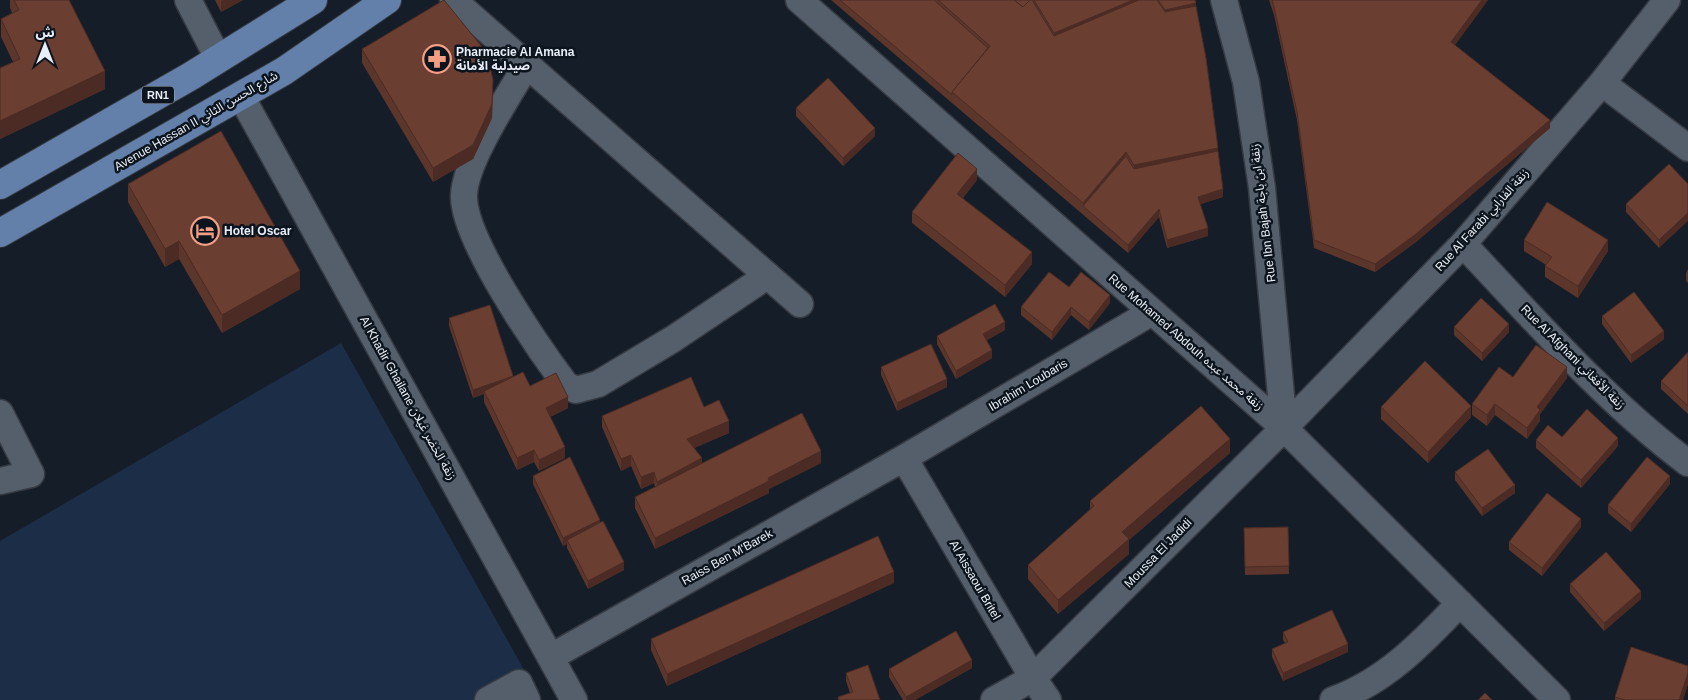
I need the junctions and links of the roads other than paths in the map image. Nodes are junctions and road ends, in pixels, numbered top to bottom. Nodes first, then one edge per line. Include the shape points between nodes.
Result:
1 (188, 0) edge
2 (313, 0) edge
3 (386, 0) edge
4 (453, 0) edge
5 (799, 0) edge
6 (1224, 0) edge
7 (1667, 0) edge
8 (218, 58) junction
9 (526, 66) junction
10 (1602, 84) junction
11 (242, 96) junction
12 (1688, 148) edge
13 (0, 185) edge
14 (0, 233) edge
15 (1463, 244) junction
16 (767, 276) junction
17 (800, 304) dead end
18 (1152, 312) junction
19 (0, 413) edge
20 (1284, 428) junction
21 (904, 458) junction
22 (1688, 463) edge
23 (0, 481) edge
24 (1460, 603) junction
25 (551, 657) junction
26 (1033, 678) junction
27 (488, 700) edge
28 (528, 700) edge
29 (574, 700) edge
30 (994, 700) edge
31 (1048, 700) edge
32 (1333, 700) edge
33 (1557, 700) edge

1 - 8 street
2 - 8 main road, RN1
3 - 11 main road, Avenue Hassan II شارع الحسن الثاني
4 - 9 street
5 - 18 street, Rue Mohamed Abdouh زنقة محمد عبده
6 - 20 street, Rue Ibn Bajah زنقة ابن باجة via 1246,82 1262,188
7 - 10 street, Rue Al Farabi زنقة الفارابي
8 - 13 main road, RN1
9 - 16 street
9 - 16 street via 490,127 468,174 464,196 467,218 487,262 566,385 576,390 598,384
10 - 12 street
10 - 15 street, Rue Al Farabi زنقة الفارابي
11 - 14 main road, Avenue Hassan II شارع الحسن الثاني
11 - 25 street, Al Khadir Ghailane زنقة الخضر غيلان
15 - 20 street, Rue Al Farabi زنقة الفارابي
15 - 22 street, Rue Al Afghani زنقة الأفغاني via 1569,356 1667,448
16 - 17 street
18 - 20 street, Rue Mohamed Abdouh زنقة محمد عبده
18 - 21 street, Ibrahim Loubaris
19 - 23 street via 32,474
20 - 24 street, Rue Mohamed Abdouh زنقة محمد عبده
20 - 26 street, Moussa El Jadidi
21 - 25 street, Raiss Ben M'Barek
21 - 26 street, Al Aissaoui Britel
24 - 32 street via 1422,643 1386,673
24 - 33 street, Rue Mohamed Abdouh زنقة محمد عبده
25 - 29 street, Al Khadir Ghailane زنقة الخضر غيلان
26 - 30 street, Moussa El Jadidi
26 - 31 street, Al Aissaoui Britel
27 - 28 street via 519,683

